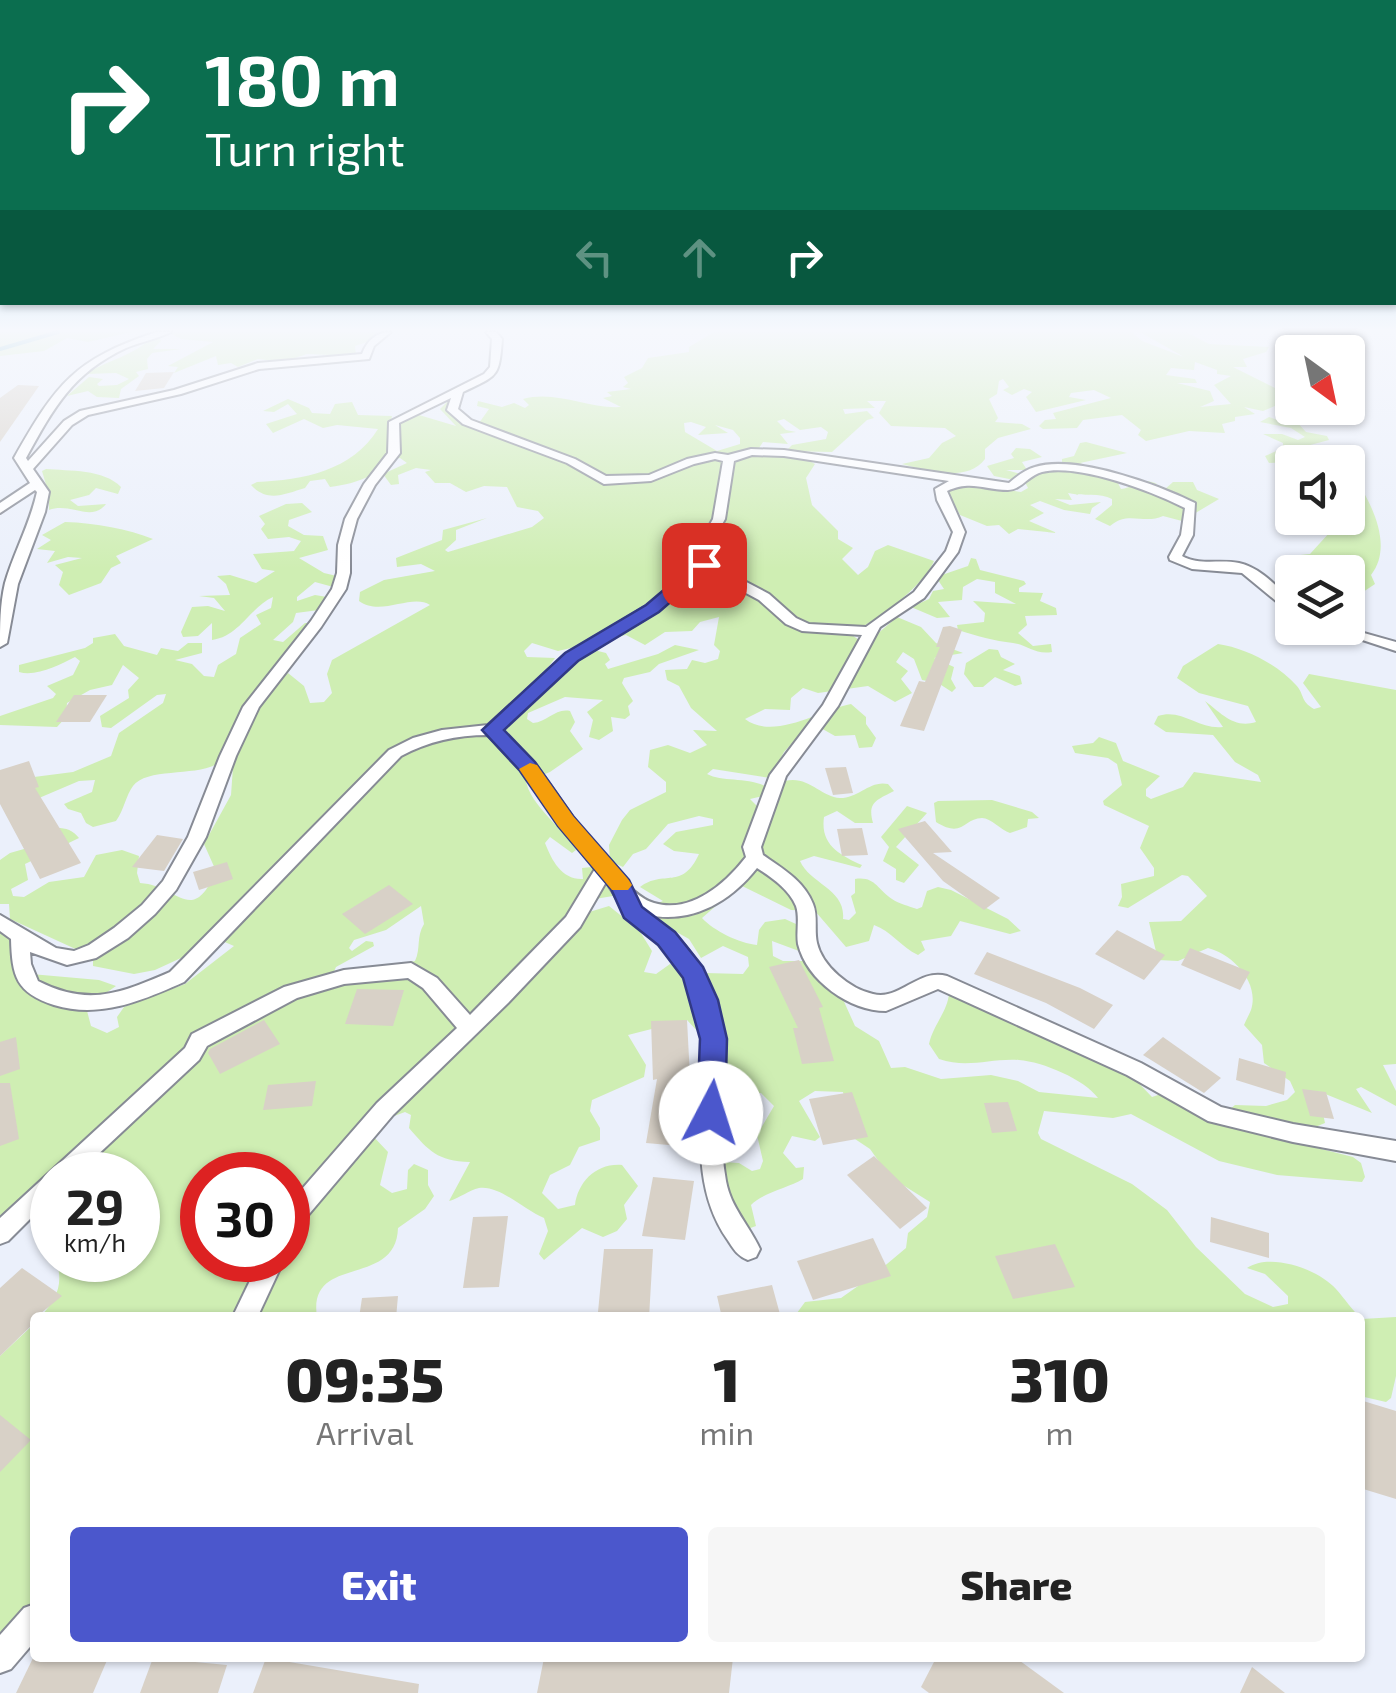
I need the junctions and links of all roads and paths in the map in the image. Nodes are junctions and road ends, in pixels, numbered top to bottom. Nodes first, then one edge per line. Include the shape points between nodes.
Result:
1 (46, 411) edge
2 (89, 411) edge
3 (413, 411) edge
4 (453, 411) edge
5 (729, 459) junction
6 (27, 469) junction
7 (965, 479) junction
8 (36, 484) junction
9 (0, 509) edge
10 (704, 565) junction
11 (1275, 593) edge
12 (870, 632) junction
13 (1365, 638) edge
14 (0, 643) edge
15 (1396, 647) edge
16 (492, 730) junction
17 (755, 858) junction
18 (606, 868) junction
19 (629, 898) junction
20 (0, 922) edge
21 (20, 938) junction
22 (468, 1027) junction
23 (1396, 1150) edge
24 (86, 1152) edge
25 (310, 1195) edge
26 (30, 1204) edge
27 (0, 1233) edge
28 (748, 1249) dead end
29 (261, 1282) edge
30 (247, 1312) edge
31 (30, 1625) edge
32 (0, 1658) edge

1 - 6 street via 20,458
2 - 6 street via 68,423
3 - 21 street via 394,422 394,452 366,486 350,523 341,587 242,723 179,876 134,923 86,954 66,958
4 - 5 street via 604,480 651,478 690,460
5 - 7 street via 784,452
5 - 10 street via 719,518 700,553
6 - 8 street
7 - 11 street via 1010,486 1046,468 1166,492 1191,506 1188,535 1175,557 1180,562 1246,570
7 - 12 street via 941,489 959,532 952,552 920,595
8 - 9 street
8 - 14 street via 43,492 40,512 12,584
10 - 12 street via 807,628
10 - 16 street via 653,608 572,657
12 - 17 street via 830,706 778,775 752,847
13 - 15 street
16 - 18 street
16 - 21 street via 444,733 395,753 177,976 137,995 80,1006 42,994 30,986 21,964
17 - 19 street via 712,902 674,912
17 - 23 street via 793,888 806,908 808,949 850,994 893,1002 913,987 940,981 1134,1069 1216,1115
18 - 19 street
18 - 22 street via 573,922
19 - 28 street via 633,912 683,957 705,1000 715,1056 716,1185
20 - 21 street
22 - 24 street via 411,970 344,977 291,992 199,1040 192,1054
22 - 25 street
26 - 27 street
29 - 30 street
31 - 32 street

